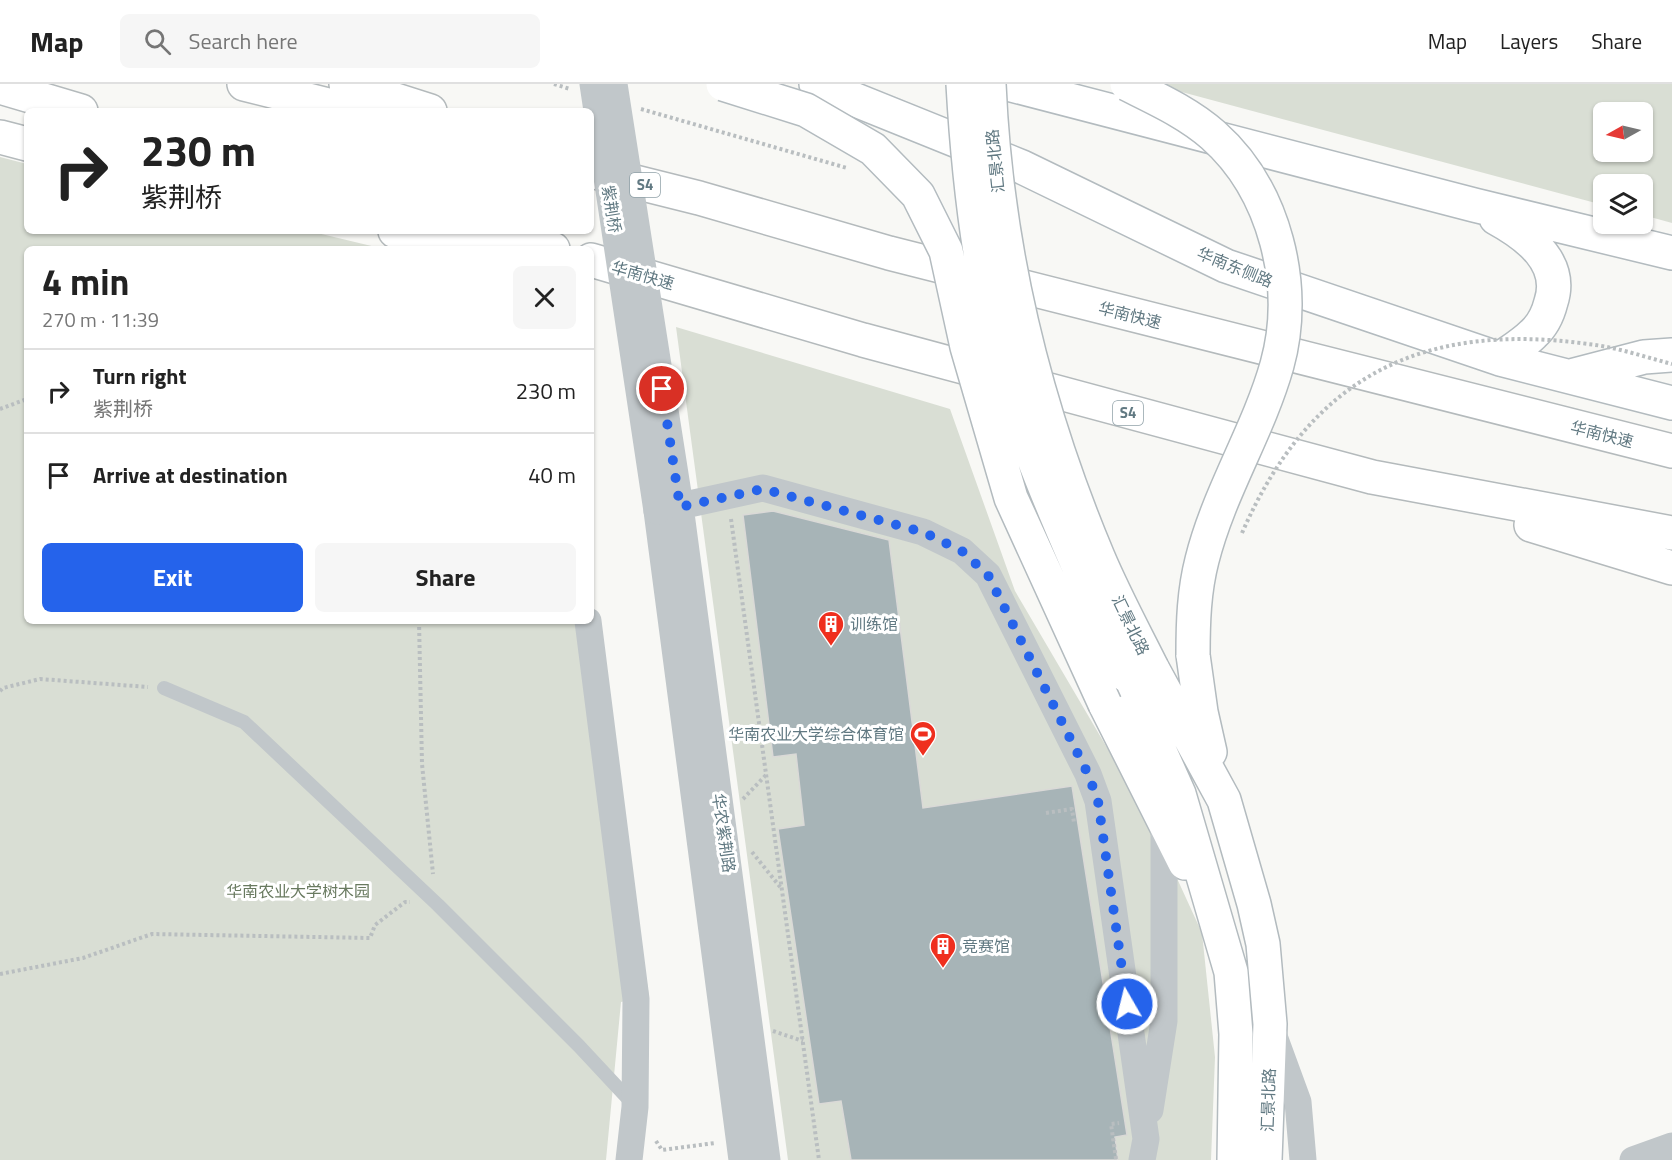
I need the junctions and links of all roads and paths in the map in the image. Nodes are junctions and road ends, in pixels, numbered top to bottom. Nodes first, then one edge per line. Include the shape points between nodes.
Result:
1 (244, 84) edge
2 (346, 84) edge
3 (554, 84) edge
4 (614, 84) edge
5 (723, 84) edge
6 (816, 84) edge
7 (963, 84) edge
8 (989, 84) edge
9 (1008, 84) edge
10 (1095, 84) edge
11 (1127, 84) edge
12 (0, 87) edge
13 (585, 87) edge
14 (634, 107) dead end
15 (71, 108) edge
16 (340, 108) edge
17 (420, 108) edge
18 (589, 108) edge
19 (594, 132) edge
20 (1189, 132) junction
21 (0, 137) edge
22 (24, 143) edge
23 (594, 165) edge
24 (853, 170) dead end
25 (594, 172) edge
26 (699, 198) junction
27 (1474, 205) junction
28 (408, 234) edge
29 (502, 234) edge
30 (459, 246) edge
31 (543, 246) edge
32 (1672, 253) edge
33 (594, 261) edge
34 (594, 277) edge
35 (863, 339) junction
36 (1672, 355) edge
37 (1500, 359) junction
38 (1672, 364) edge
39 (1569, 376) junction
40 (24, 400) edge
41 (1672, 403) edge
42 (0, 409) edge
43 (1672, 451) edge
44 (1372, 477) junction
45 (729, 508) dead end
46 (669, 509) junction
47 (1672, 533) edge
48 (1241, 534) dead end
49 (1672, 568) edge
50 (419, 624) edge
51 (588, 624) edge
52 (1139, 672) junction
53 (164, 688) joint
54 (0, 691) edge
55 (766, 775) junction
56 (742, 800) dead end
57 (1224, 800) junction
58 (1046, 813) dead end
59 (1164, 824) junction
60 (1075, 832) dead end
61 (746, 844) dead end
62 (782, 888) junction
63 (438, 905) junction
64 (1219, 927) junction
65 (0, 974) edge
66 (1270, 1024) junction
67 (764, 1028) dead end
68 (803, 1041) junction
69 (635, 1107) junction
70 (1118, 1112) dead end
71 (722, 1142) dead end
72 (1672, 1146) edge
73 (1144, 1149) edge
74 (629, 1160) edge
75 (742, 1160) edge
76 (767, 1160) edge
77 (819, 1160) edge
78 (1116, 1160) edge
79 (1234, 1160) edge
80 (1265, 1160) edge
81 (1303, 1160) edge
82 (1633, 1160) edge

1 - 16 main road
2 - 17 main road
3 - 13 path
4 - 46 street, 紫荆桥, bridge
5 - 59 main road, bridge via 806,110 873,149 918,195 946,251 967,347 1011,498
6 - 37 main road, 华南东侧路 via 1022,167 1226,266
7 - 52 main road, 汇景北路, bridge via 967,161 999,349 1031,453
8 - 52 main road, 汇景北路, bridge via 1001,213 1031,366
9 - 20 main road
10 - 20 main road
11 - 57 main road, bridge via 1187,116 1231,154 1263,205 1285,283 1277,363 1210,533 1194,612 1193,654 1201,712
12 - 15 main road
13 - 18 street, 紫荆桥, bridge
14 - 24 path
19 - 46 street, 紫荆桥, bridge
20 - 27 main road
21 - 22 main road
23 - 26 main road
25 - 26 main road, 华南快速 / S4
26 - 43 main road, 华南快速 / S4 via 901,256
27 - 32 main road
27 - 37 main road via 1530,240 1552,271 1554,293 1548,314 1536,333
28 - 30 main road
29 - 31 main road
33 - 35 main road, 华南快速 / S4
34 - 35 main road
35 - 44 main road, 华南快速 / S4
36 - 39 main road via 1644,357
37 - 39 main road, 华南东侧路
38 - 48 path, bridge via 1589,344 1492,340 1434,349 1388,364 1318,413 1272,471
39 - 41 main road, 华南东侧路
40 - 42 path
44 - 47 main road, 华南快速 / S4
44 - 49 main road
45 - 55 path
46 - 73 street via 763,489 923,532 962,551 988,575 1098,801
46 - 75 street, 华农紫荆路
46 - 76 street, 华农紫荆路
50 - 63 path via 422,764 428,845
51 - 69 street via 636,999
52 - 57 main road, 汇景北路
52 - 64 main road, 汇景北路
53 - 54 path via 40,678
53 - 63 lane via 244,722
55 - 56 path
55 - 62 path
57 - 66 main road, 汇景北路 via 1263,944
58 - 60 path via 1072,809
59 - 64 main road
59 - 73 street via 1164,1022
61 - 62 path
62 - 68 path
63 - 65 path via 405,902 375,925 370,938 152,934 83,958
63 - 69 lane
64 - 79 main road, 汇景北路 via 1231,972 1236,1034
66 - 80 main road, 汇景北路
66 - 81 street via 1298,1102
67 - 68 path
68 - 77 path
69 - 71 path via 662,1150
69 - 74 street
70 - 78 path via 1119,1124 1111,1124
72 - 82 street

